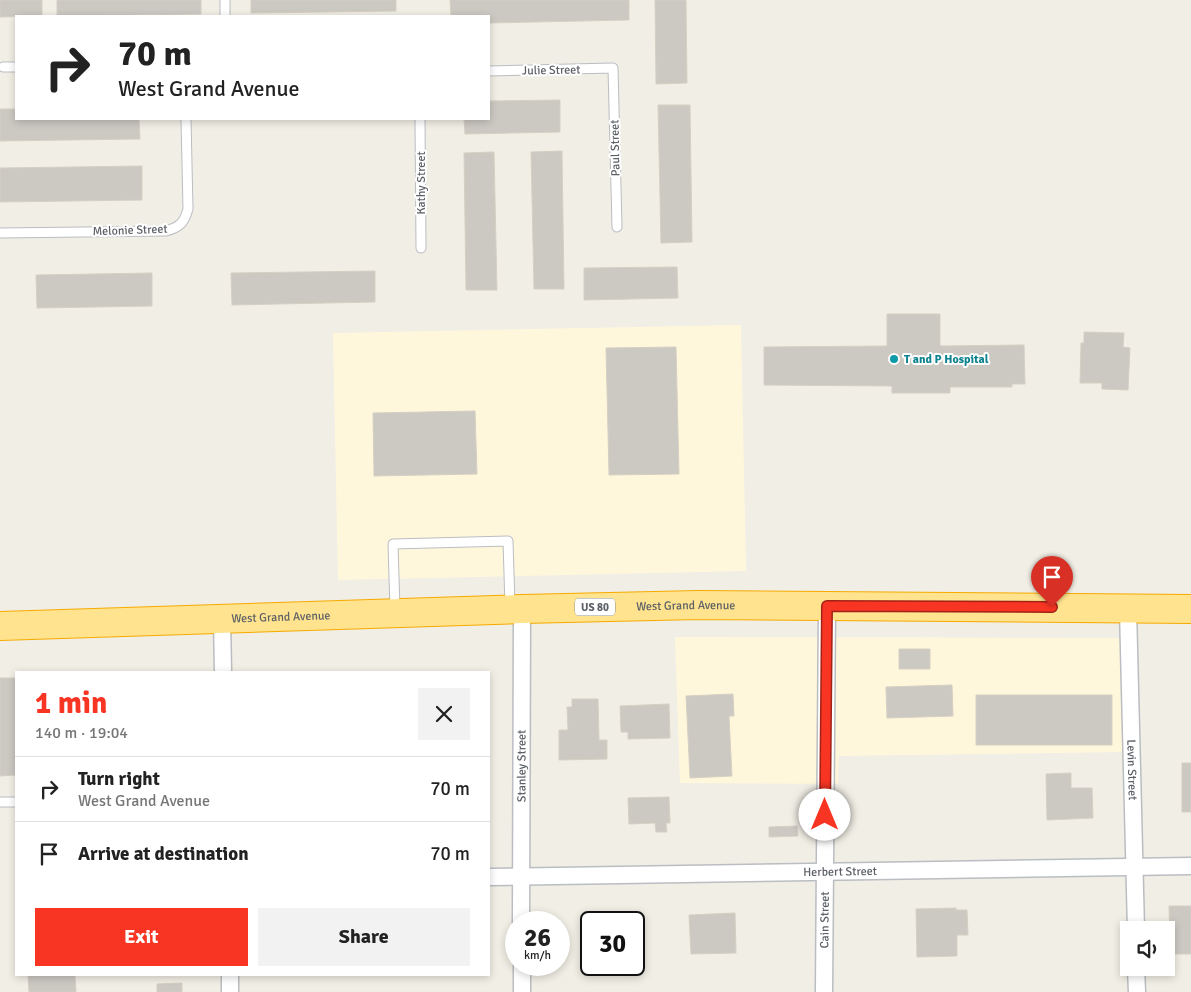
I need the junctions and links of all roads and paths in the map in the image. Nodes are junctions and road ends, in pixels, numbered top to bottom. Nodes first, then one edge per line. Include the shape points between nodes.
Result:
1 (225, 0) edge
2 (225, 15) edge
3 (3, 67) dead end
4 (15, 67) edge
5 (613, 68) joint
6 (490, 71) edge
7 (186, 120) edge
8 (420, 120) edge
9 (617, 227) dead end
10 (0, 233) edge
11 (421, 248) dead end
12 (827, 606) junction
13 (516, 609) junction
14 (1128, 609) junction
15 (1191, 610) edge
16 (396, 613) junction
17 (222, 619) junction
18 (0, 626) edge
19 (223, 671) edge
20 (0, 802) edge
21 (15, 802) edge
22 (1134, 866) junction
23 (1191, 866) edge
24 (825, 872) junction
25 (490, 877) edge
26 (521, 877) junction
27 (521, 911) edge
28 (1136, 921) edge
29 (230, 976) edge
30 (522, 976) edge
31 (1136, 976) edge
32 (230, 992) edge
33 (522, 992) edge
34 (824, 992) edge
35 (1137, 992) edge

1 - 2 lane
3 - 4 lane
5 - 6 lane, Julie Street
5 - 9 lane, Paul Street
7 - 10 lane, Melonie Street via 188,208 185,221 177,228 166,231
8 - 11 lane, Kathy Street
12 - 13 highway, West Grand Avenue / US 80
12 - 14 highway, West Grand Avenue / US 80
12 - 24 street, Cain Street
13 - 16 highway, West Grand Avenue / US 80
13 - 16 lane via 508,541 392,544
13 - 26 street, Stanley Street
14 - 15 highway, West Grand Avenue / US 80
14 - 22 street, Levin Street
16 - 17 highway, West Grand Avenue / US 80
17 - 18 highway, West Grand Avenue / US 80
17 - 19 street
20 - 21 lane
22 - 23 street, Herbert Street
22 - 24 street, Herbert Street
22 - 28 street, Levin Street
24 - 26 street, Herbert Street
24 - 34 street, Cain Street
25 - 26 street, Herbert Street
26 - 27 street, Stanley Street
29 - 32 street
30 - 33 street
31 - 35 street

